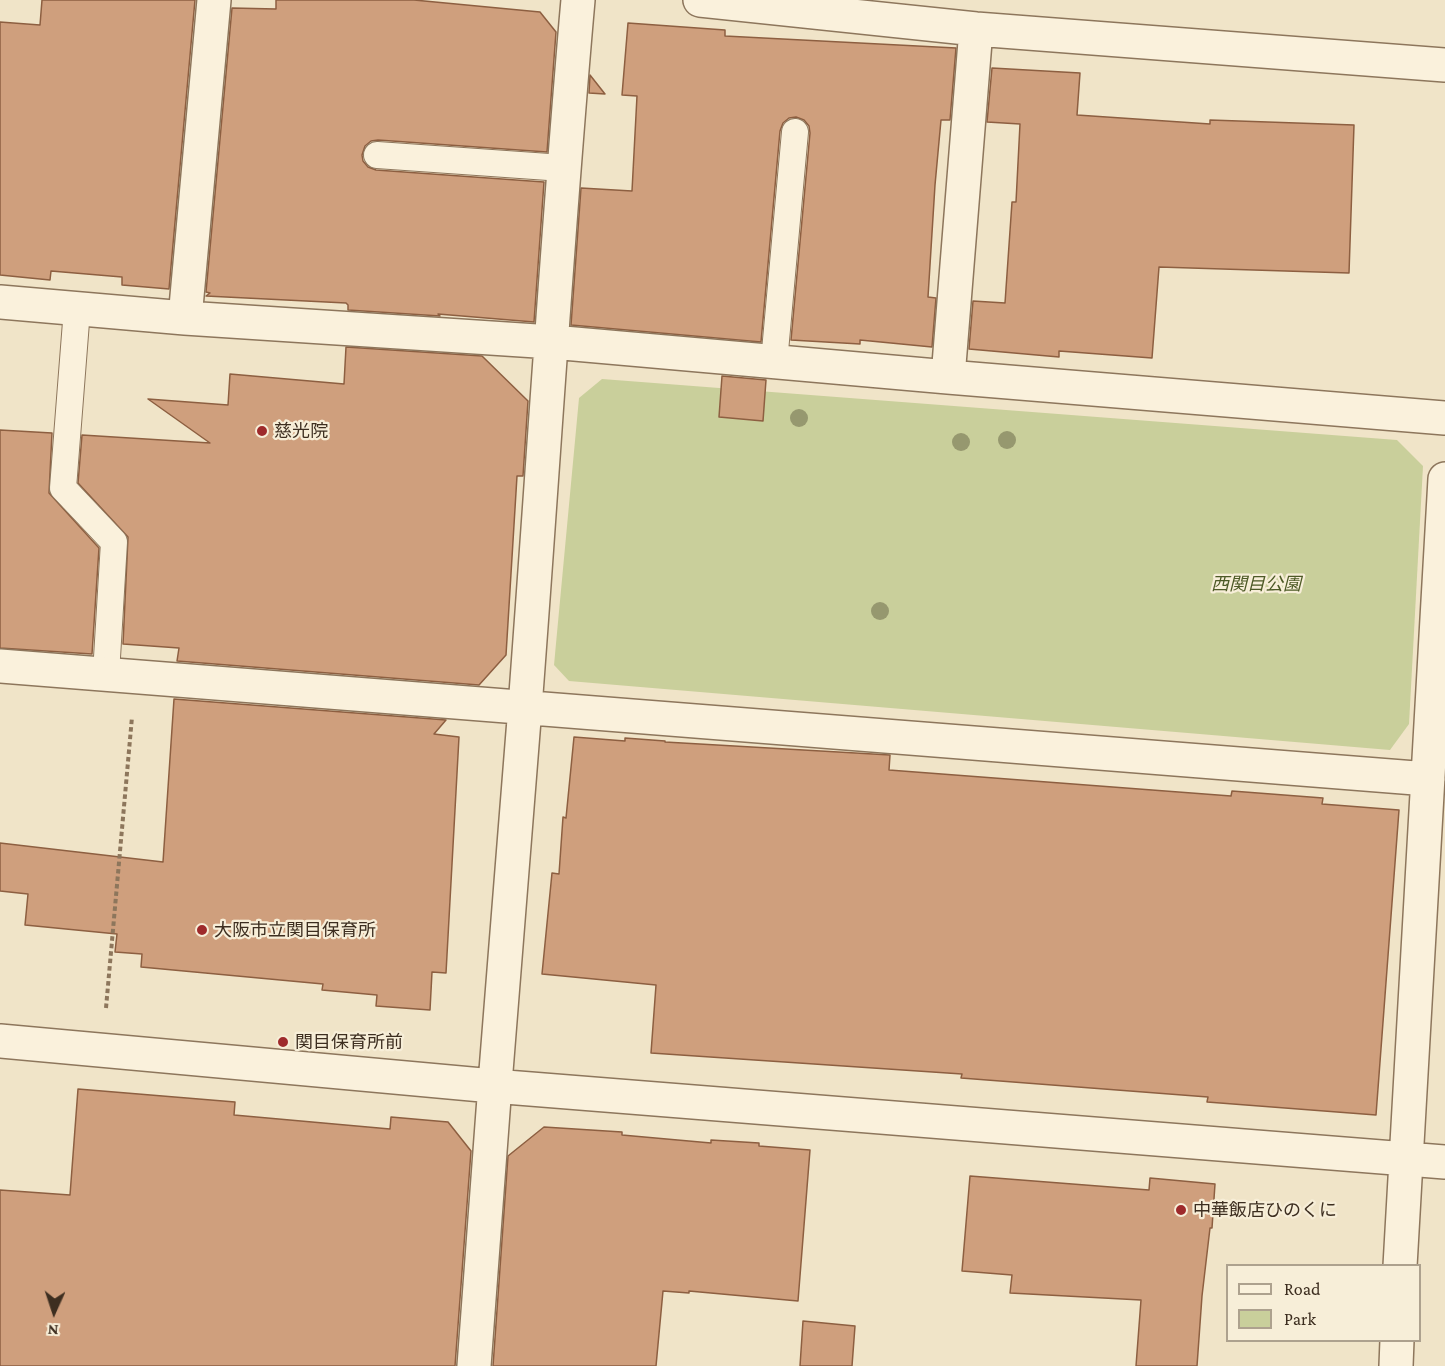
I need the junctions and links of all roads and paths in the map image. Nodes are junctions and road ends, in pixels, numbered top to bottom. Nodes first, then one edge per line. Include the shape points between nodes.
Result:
1 (214, 0) edge
2 (578, 0) edge
3 (700, 0) edge
4 (976, 29) junction
5 (1445, 65) edge
6 (795, 132) dead end
7 (377, 155) dead end
8 (563, 168) junction
9 (0, 302) edge
10 (77, 309) junction
11 (186, 318) junction
12 (552, 342) junction
13 (774, 362) junction
14 (948, 377) junction
15 (1445, 418) edge
16 (1445, 479) edge
17 (0, 666) edge
18 (121, 676) junction
19 (525, 708) junction
20 (1428, 779) junction
21 (0, 1041) edge
22 (102, 1049) junction
23 (493, 1086) junction
24 (1405, 1160) junction
25 (1445, 1162) edge
26 (1400, 1264) edge
27 (1397, 1342) edge
28 (474, 1366) edge
29 (1396, 1366) edge

1 - 11 street
2 - 8 street
3 - 4 street
4 - 5 street
4 - 14 street
6 - 13 lane
7 - 8 lane
8 - 12 street
9 - 10 street
10 - 11 street
10 - 18 lane via 63,488 114,542
11 - 12 street
12 - 13 street
12 - 19 street
13 - 14 street
14 - 15 street
16 - 20 street
17 - 18 street
18 - 19 street
18 - 22 path
19 - 20 street
19 - 23 street
20 - 24 street
21 - 22 street
22 - 23 street
23 - 24 street
23 - 28 street
24 - 25 street
24 - 26 street
27 - 29 street

